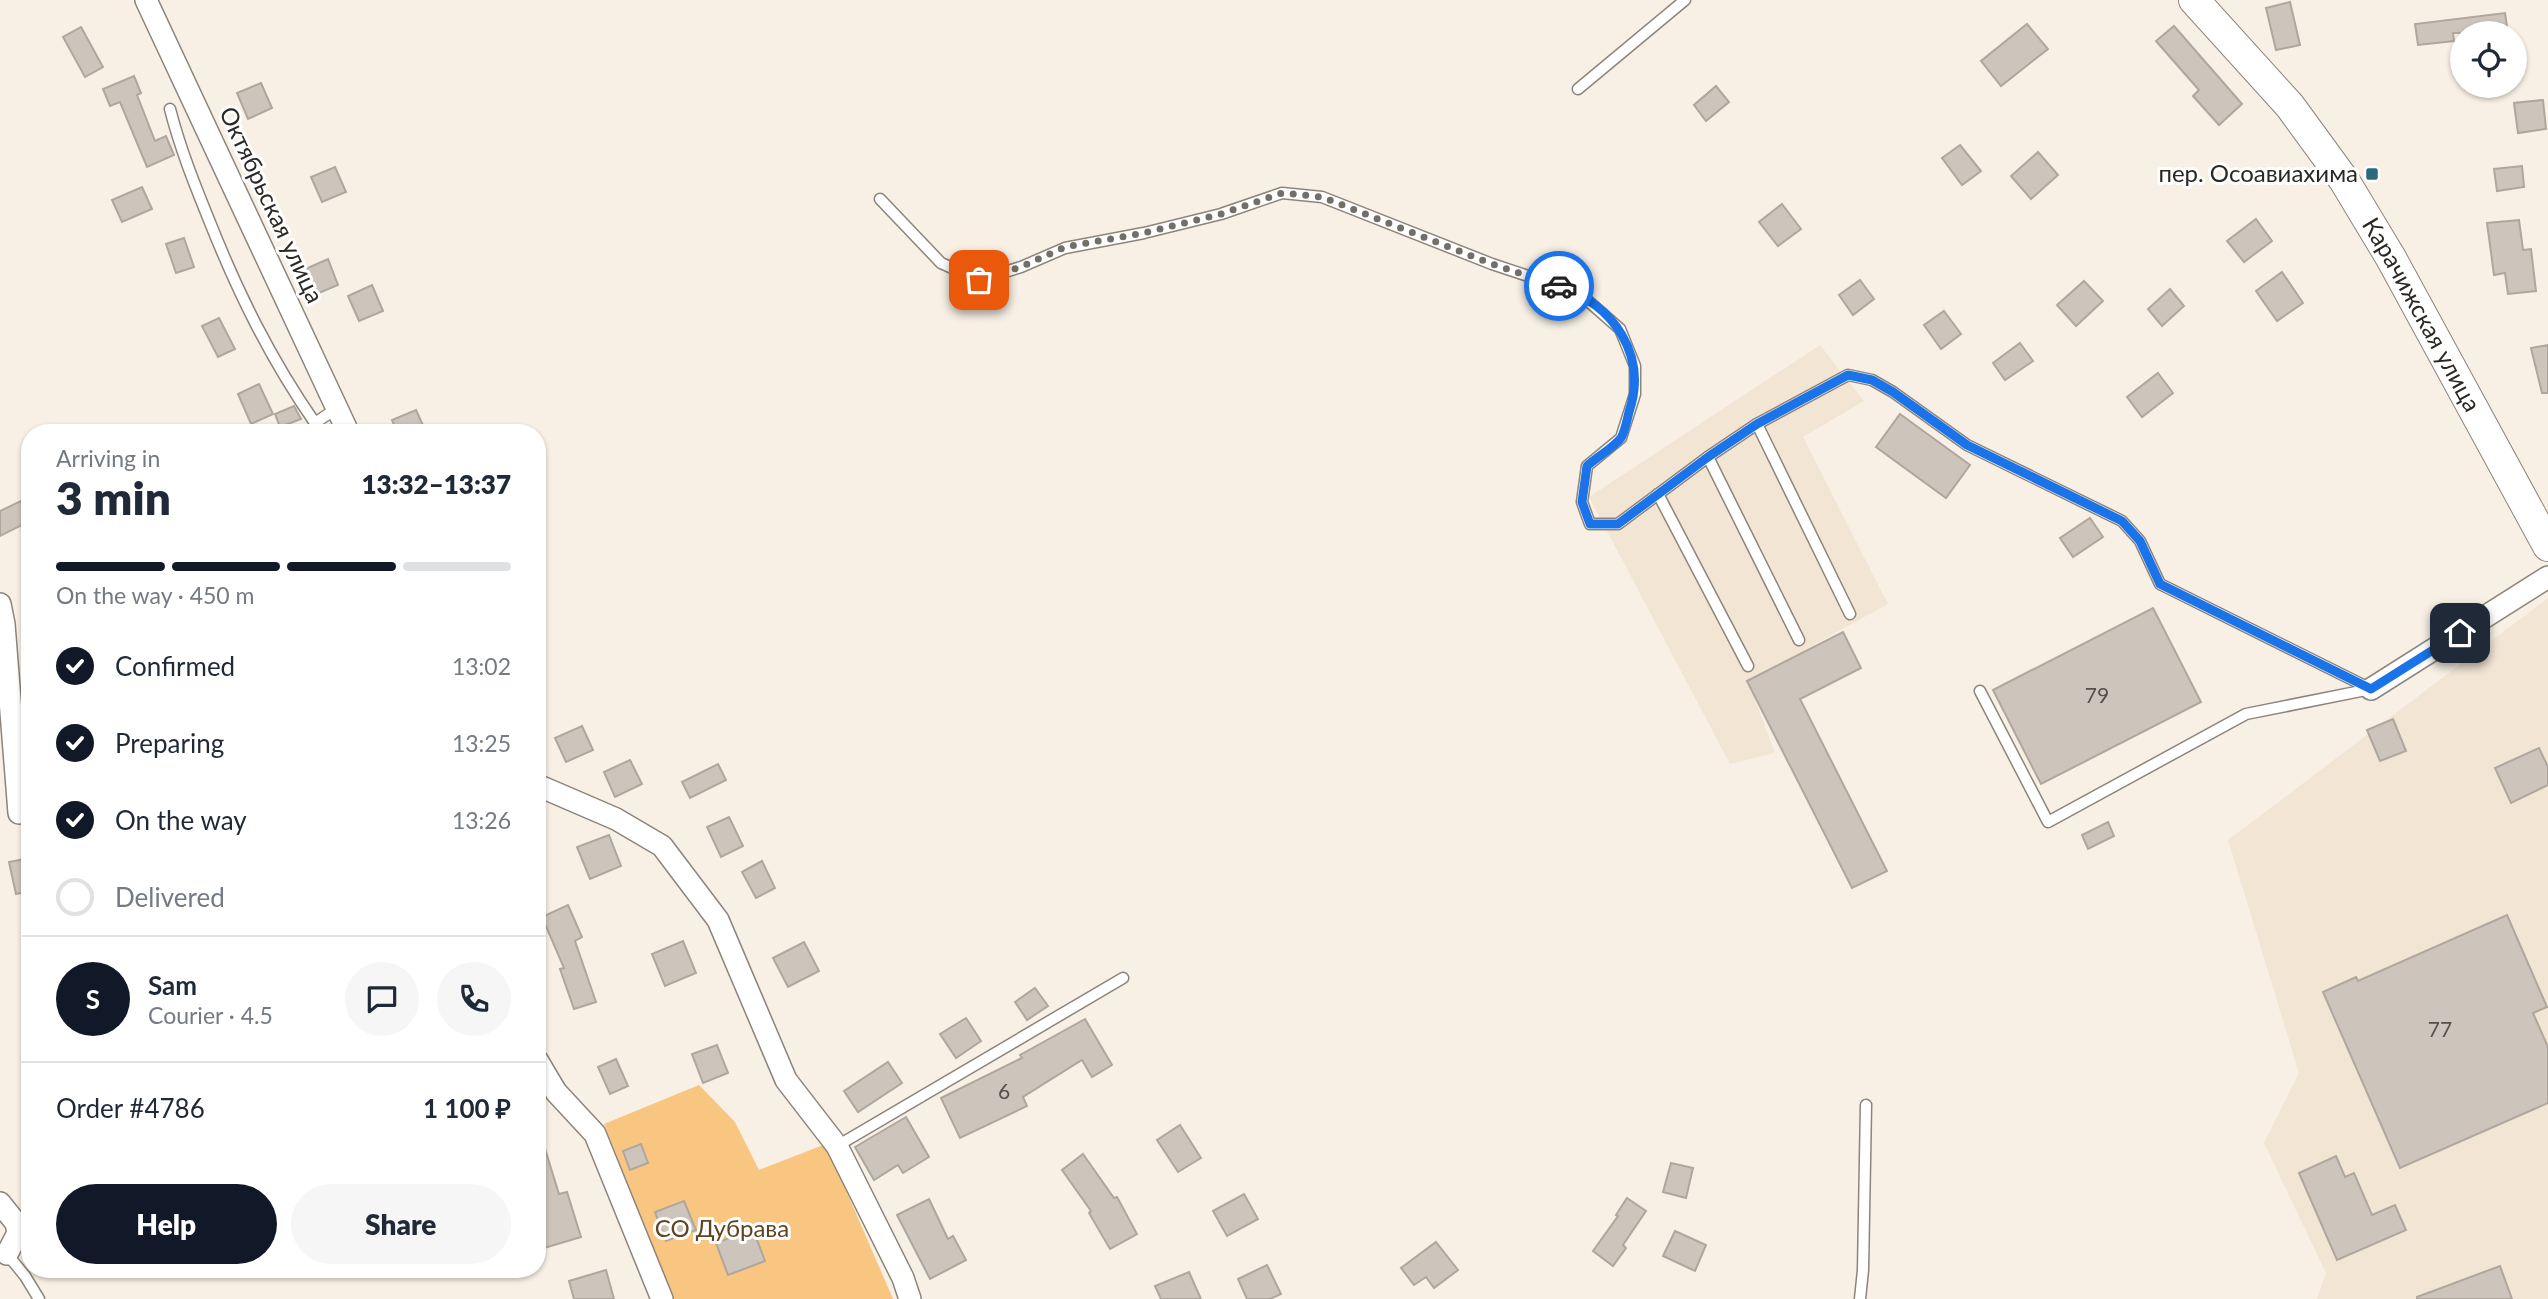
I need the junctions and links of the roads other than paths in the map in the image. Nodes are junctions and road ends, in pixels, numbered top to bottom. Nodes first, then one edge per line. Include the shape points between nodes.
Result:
1 (146, 0) edge
2 (1685, 0) edge
3 (2194, 0) edge
4 (1578, 89) dead end
5 (170, 109) dead end
6 (880, 199) dead end
7 (337, 408) junction
8 (315, 424) edge
9 (320, 424) edge
10 (344, 424) edge
11 (1757, 424) junction
12 (1708, 457) junction
13 (1658, 494) junction
14 (2537, 505) edge
15 (2548, 546) edge
16 (2548, 577) edge
17 (0, 604) edge
18 (1850, 614) dead end
19 (1799, 640) dead end
20 (1748, 666) dead end
21 (2371, 689) junction
22 (1980, 691) dead end
23 (546, 789) edge
24 (16, 813) edge
25 (1123, 978) dead end
26 (546, 1075) edge
27 (1866, 1105) dead end
28 (836, 1146) junction
29 (0, 1203) edge
30 (3, 1257) edge
31 (39, 1299) edge
32 (662, 1299) edge
33 (911, 1299) edge
34 (1860, 1299) edge

1 - 7 street, Октябрьская улица
2 - 4 lane
3 - 14 main road, Карачижская улица via 2290,106 2344,180
5 - 8 lane via 180,147 236,287
6 - 13 lane via 941,263 979,280 1065,247 1221,214 1282,193 1322,197 1579,293 1620,329 1635,366 1635,394 1621,438 1587,466 1582,502 1590,524 1618,524
7 - 9 lane
7 - 10 street, Октябрьская улица
11 - 12 lane
11 - 18 lane
11 - 21 lane via 1848,375 1872,380 1967,445 2122,521 2140,541 2160,584
12 - 13 lane
12 - 19 lane
13 - 20 lane
14 - 15 main road, Карачижская улица
16 - 21 street
17 - 24 street
21 - 22 lane via 2246,714 2048,822
23 - 28 street via 616,819 662,846 718,920 786,1080
25 - 28 lane
26 - 32 street via 595,1134
27 - 34 lane
28 - 33 street
29 - 30 street via 18,1233
30 - 31 lane

